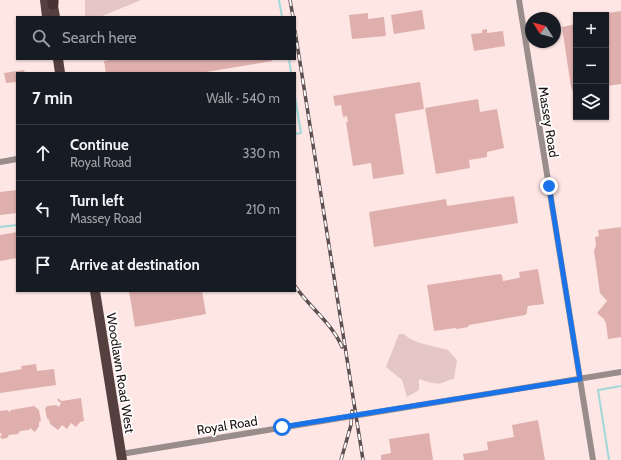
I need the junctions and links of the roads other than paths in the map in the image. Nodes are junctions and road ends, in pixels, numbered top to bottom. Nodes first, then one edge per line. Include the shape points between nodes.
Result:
1 (519, 0) edge
2 (51, 1) edge
3 (47, 16) edge
4 (55, 16) edge
5 (58, 60) edge
6 (60, 72) edge
7 (16, 159) edge
8 (0, 162) edge
9 (95, 292) edge
10 (621, 372) edge
11 (580, 379) junction
12 (121, 457) edge
13 (593, 460) edge

1 - 11 street, Massey Road
2 - 3 main road
2 - 4 main road
5 - 6 main road
7 - 8 street
9 - 12 main road, Woodlawn Road West
10 - 11 street, Royal Road
11 - 12 street, Royal Road
11 - 13 street, Massey Road

